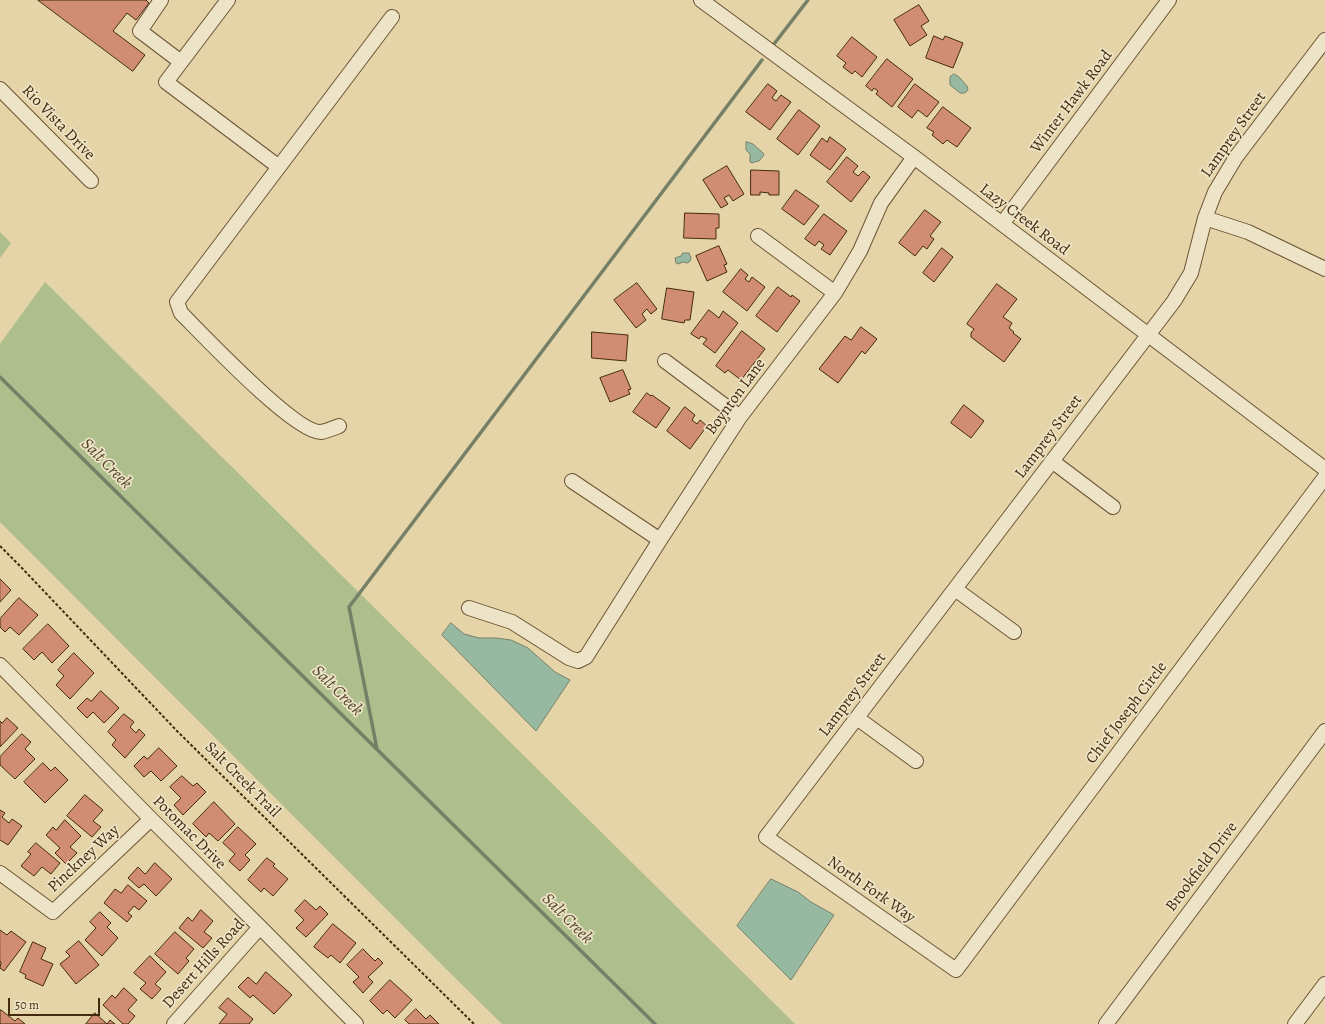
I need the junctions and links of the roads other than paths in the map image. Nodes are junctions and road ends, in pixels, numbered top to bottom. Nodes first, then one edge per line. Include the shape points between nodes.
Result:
1 (161, 0) edge
2 (228, 0) edge
3 (701, 0) edge
4 (1169, 0) edge
5 (392, 17) dead end
6 (1325, 40) edge
7 (181, 62) junction
8 (0, 89) edge
9 (914, 158) junction
10 (279, 167) junction
11 (91, 181) dead end
12 (1205, 218) junction
13 (1002, 224) junction
14 (758, 236) dead end
15 (1325, 269) edge
16 (835, 293) junction
17 (1147, 335) junction
18 (665, 361) dead end
19 (740, 417) junction
20 (339, 426) dead end
21 (1052, 461) junction
22 (1325, 469) edge
23 (1325, 477) edge
24 (572, 481) dead end
25 (1113, 507) dead end
26 (660, 540) junction
27 (955, 589) junction
28 (470, 608) dead end
29 (1014, 632) dead end
30 (0, 665) edge
31 (857, 718) junction
32 (1325, 731) edge
33 (916, 762) dead end
34 (151, 819) junction
35 (766, 837) joint
36 (0, 873) edge
37 (260, 927) junction
38 (956, 970) joint
39 (1325, 984) edge
40 (174, 1024) edge
41 (356, 1024) edge
42 (1106, 1024) edge
43 (1295, 1024) edge

1 - 7 street via 140,31
2 - 7 street
3 - 9 street, Lazy Creek Road
4 - 13 street, Winter Hawk Road
5 - 10 street
6 - 12 street, Lamprey Street via 1236,157 1215,192
7 - 10 street via 166,82
8 - 11 street, Rio Vista Drive
9 - 13 street, Lazy Creek Road
9 - 16 street, Boynton Lane via 881,203 860,251
10 - 20 street via 177,302 187,319 252,384 307,428 321,432
12 - 15 street via 1248,232
12 - 17 street, Lamprey Street via 1191,273 1174,301
13 - 17 street, Lazy Creek Road
14 - 16 street
16 - 19 street, Boynton Lane
17 - 21 street, Lamprey Street
17 - 22 street, Lazy Creek Road
18 - 19 street
19 - 26 street, Boynton Lane
21 - 25 street
21 - 27 street, Lamprey Street
23 - 38 street, Chief Joseph Circle
24 - 26 street
26 - 28 street, Boynton Lane via 586,657 578,660 569,658 512,622
27 - 29 street
27 - 31 street, Lamprey Street
30 - 34 street, Potomac Drive
31 - 33 street
31 - 35 street, Lamprey Street
32 - 42 street, Brookfield Drive
34 - 36 street, Pinckney Way via 53,912
34 - 37 street, Potomac Drive
35 - 38 street, North Fork Way
37 - 40 street, Desert Hills Road
37 - 41 street, Potomac Drive
39 - 43 street

